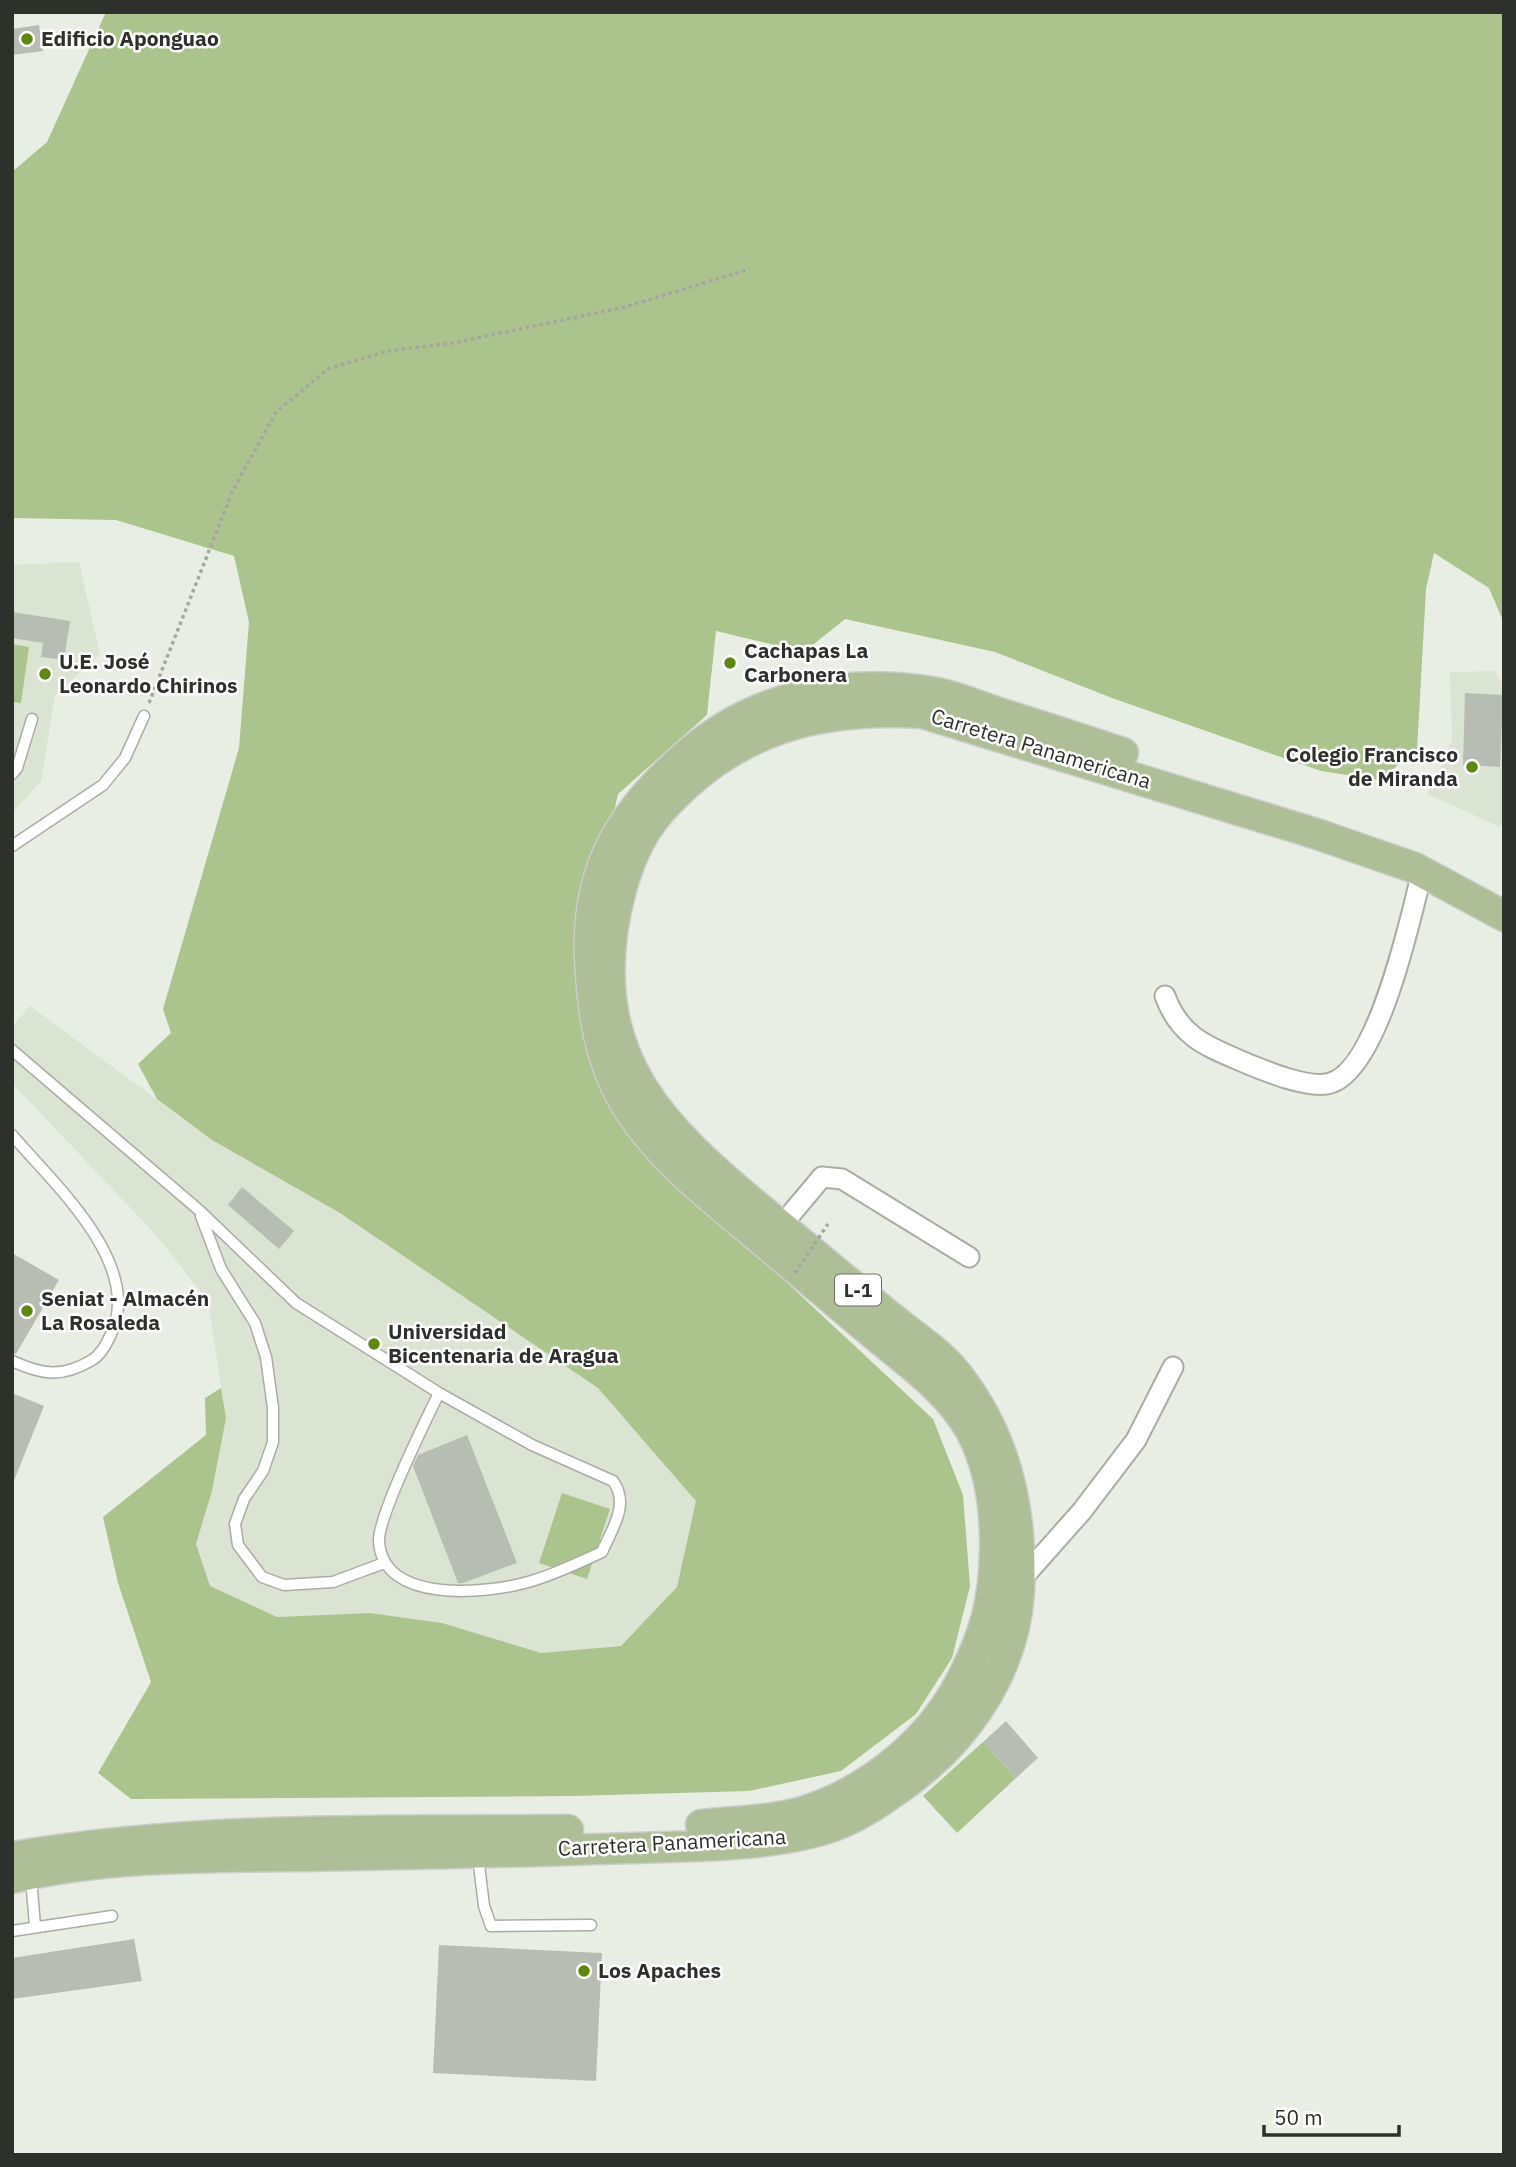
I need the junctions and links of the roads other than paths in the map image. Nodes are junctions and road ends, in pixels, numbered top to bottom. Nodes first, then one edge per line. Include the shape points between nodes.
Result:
1 (144, 716) road end
2 (32, 719) dead end
3 (12, 774) edge
4 (12, 846) edge
5 (1422, 872) junction
6 (1504, 893) edge
7 (1504, 916) edge
8 (1165, 996) dead end
9 (12, 1050) edge
10 (12, 1135) edge
11 (200, 1211) junction
12 (781, 1226) junction
13 (968, 1256) dead end
14 (12, 1361) edge
15 (1173, 1367) dead end
16 (439, 1393) junction
17 (384, 1563) junction
18 (1019, 1582) junction
19 (478, 1853) junction
20 (18, 1870) edge
21 (112, 1916) dead end
22 (591, 1925) dead end
23 (35, 1926) junction
24 (12, 1931) edge

1 - 4 lane via 125,758 103,785
2 - 3 lane
5 - 7 main road, Carretera Panamericana / L-1
5 - 8 street via 1401,959 1372,1035 1356,1065 1343,1077 1325,1084 1277,1076 1231,1056 1187,1034 1173,1017
5 - 12 main road, Carretera Panamericana / L-1 via 1317,834 922,713 868,709 804,720 771,730 733,750 687,781 652,820 627,866 609,954 613,1004 623,1052 651,1105 696,1156
6 - 20 main road, Carretera Panamericana / L-1 via 1420,850 937,692 882,686 804,692 761,707 699,744 652,784 608,849 594,890 589,941 591,1001 603,1052 629,1110 677,1169 934,1384 971,1433 982,1455 996,1510 995,1576 984,1633 949,1705 921,1737 857,1790 802,1812 769,1818 634,1830 338,1830 160,1838
9 - 11 lane
10 - 14 lane via 100,1240 112,1267 117,1322 96,1358 72,1370 40,1374
11 - 16 lane via 296,1303
11 - 17 lane via 221,1269 255,1323 271,1395 274,1442 235,1524 238,1545 262,1577 284,1585 333,1582
12 - 13 street via 822,1177 830,1175
12 - 18 main road, Carretera Panamericana / L-1 via 956,1371 979,1404 1002,1449 1010,1478
15 - 18 street via 1136,1440
16 - 17 lane via 387,1512 379,1539
16 - 17 lane via 532,1445 613,1481 622,1505 602,1552 527,1582 499,1588 428,1589 402,1580
18 - 19 main road, Carretera Panamericana / L-1 via 1011,1646 968,1725 902,1787 837,1825 765,1840
19 - 20 main road, Carretera Panamericana / L-1 via 220,1857
19 - 22 lane via 491,1926
20 - 23 lane
21 - 23 lane
23 - 24 lane

